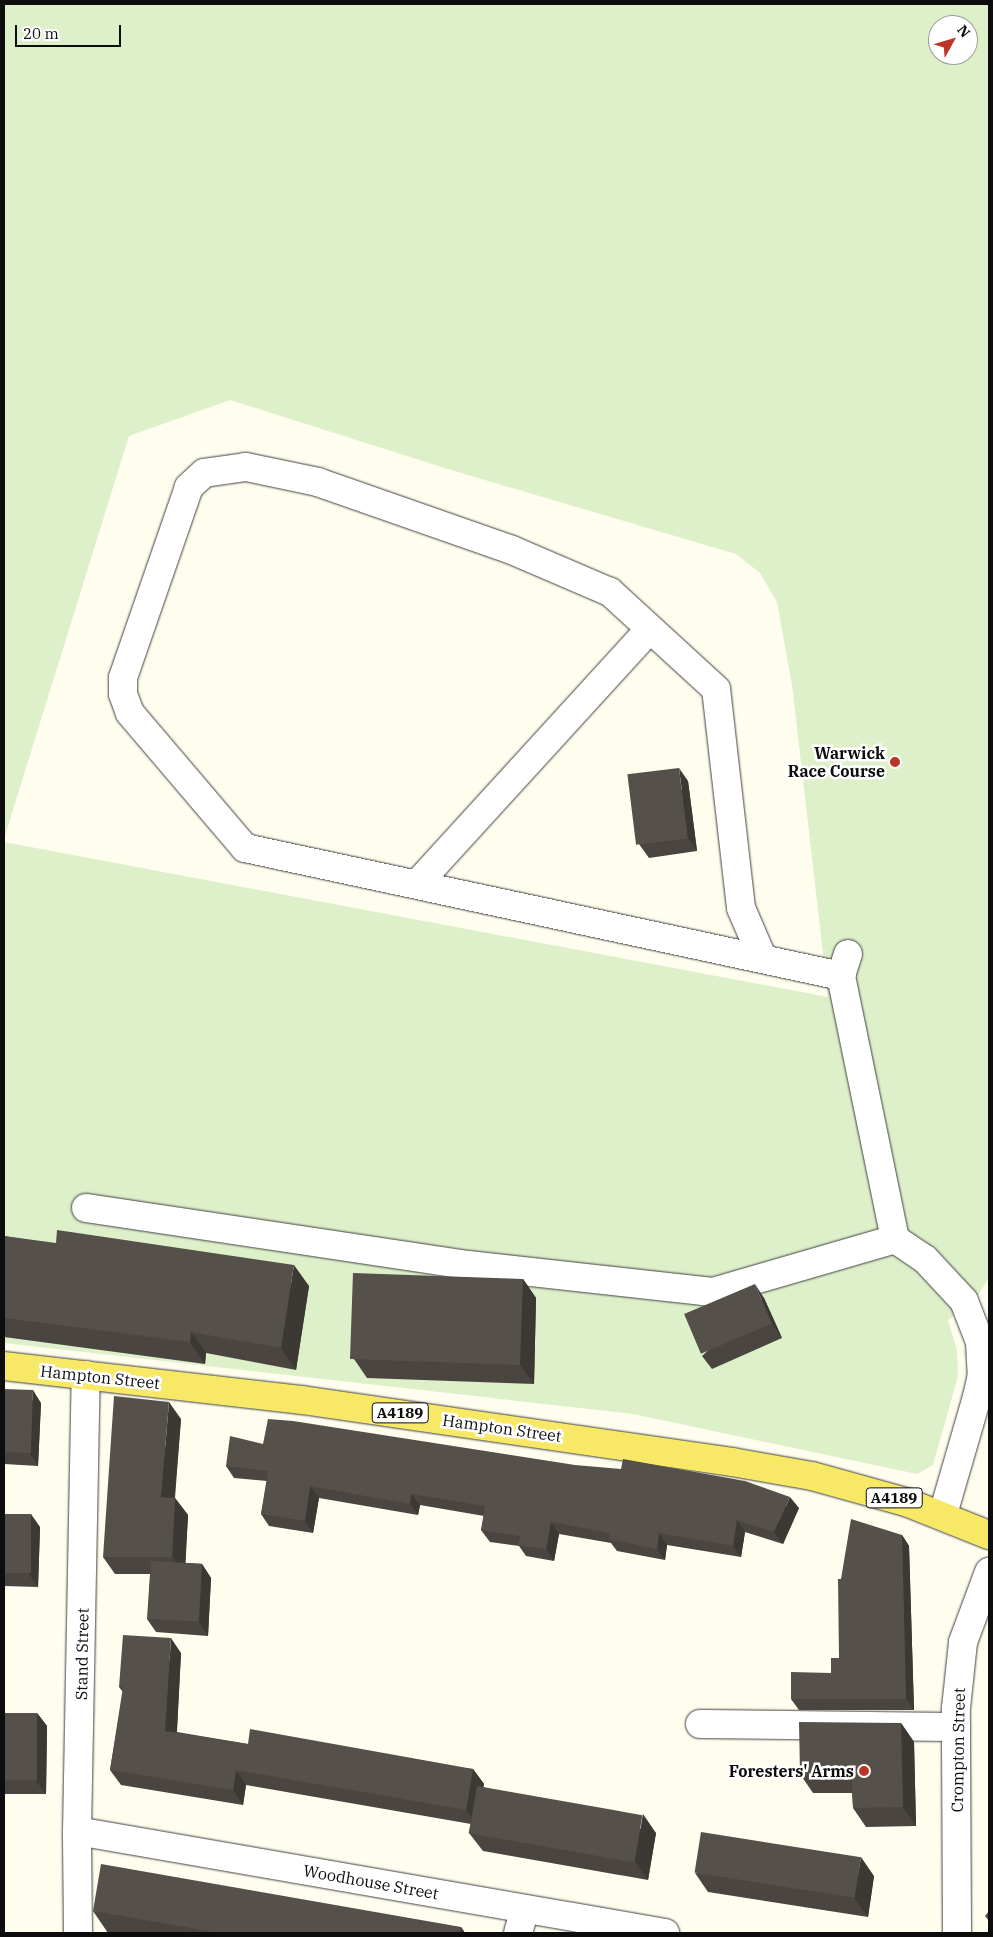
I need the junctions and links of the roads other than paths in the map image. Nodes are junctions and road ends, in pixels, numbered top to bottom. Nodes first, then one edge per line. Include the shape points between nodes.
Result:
1 (650, 629) junction
2 (417, 884) junction
3 (762, 957) junction
4 (86, 1208) dead end
5 (895, 1238) junction
6 (985, 1339) edge
7 (4, 1366) edge
8 (86, 1375) junction
9 (943, 1514) junction
10 (989, 1535) edge
11 (989, 1572) edge
12 (700, 1724) dead end
13 (956, 1727) junction
14 (77, 1831) junction
15 (521, 1921) edge
16 (78, 1933) edge
17 (666, 1933) edge
18 (957, 1933) edge

1 - 2 street
1 - 2 street via 610,592 512,550 318,482 246,466 204,473 189,487 123,678 122,694 130,713 245,848
1 - 3 street via 716,689 740,908
2 - 3 street
3 - 5 street via 844,965
4 - 5 street via 468,1265 713,1292
5 - 6 street via 926,1259 964,1300
6 - 9 street via 977,1396
7 - 8 main road, Hampton Street / A4189
8 - 9 main road, Hampton Street / A4189 via 302,1400 714,1459 812,1476
8 - 14 street, Stand Street
9 - 10 main road, Hampton Street / A4189
11 - 13 street, Crompton Street via 962,1642
12 - 13 street
13 - 18 street, Crompton Street
14 - 15 street, Woodhouse Street
14 - 16 street, Stand Street
15 - 17 street, Woodhouse Street

